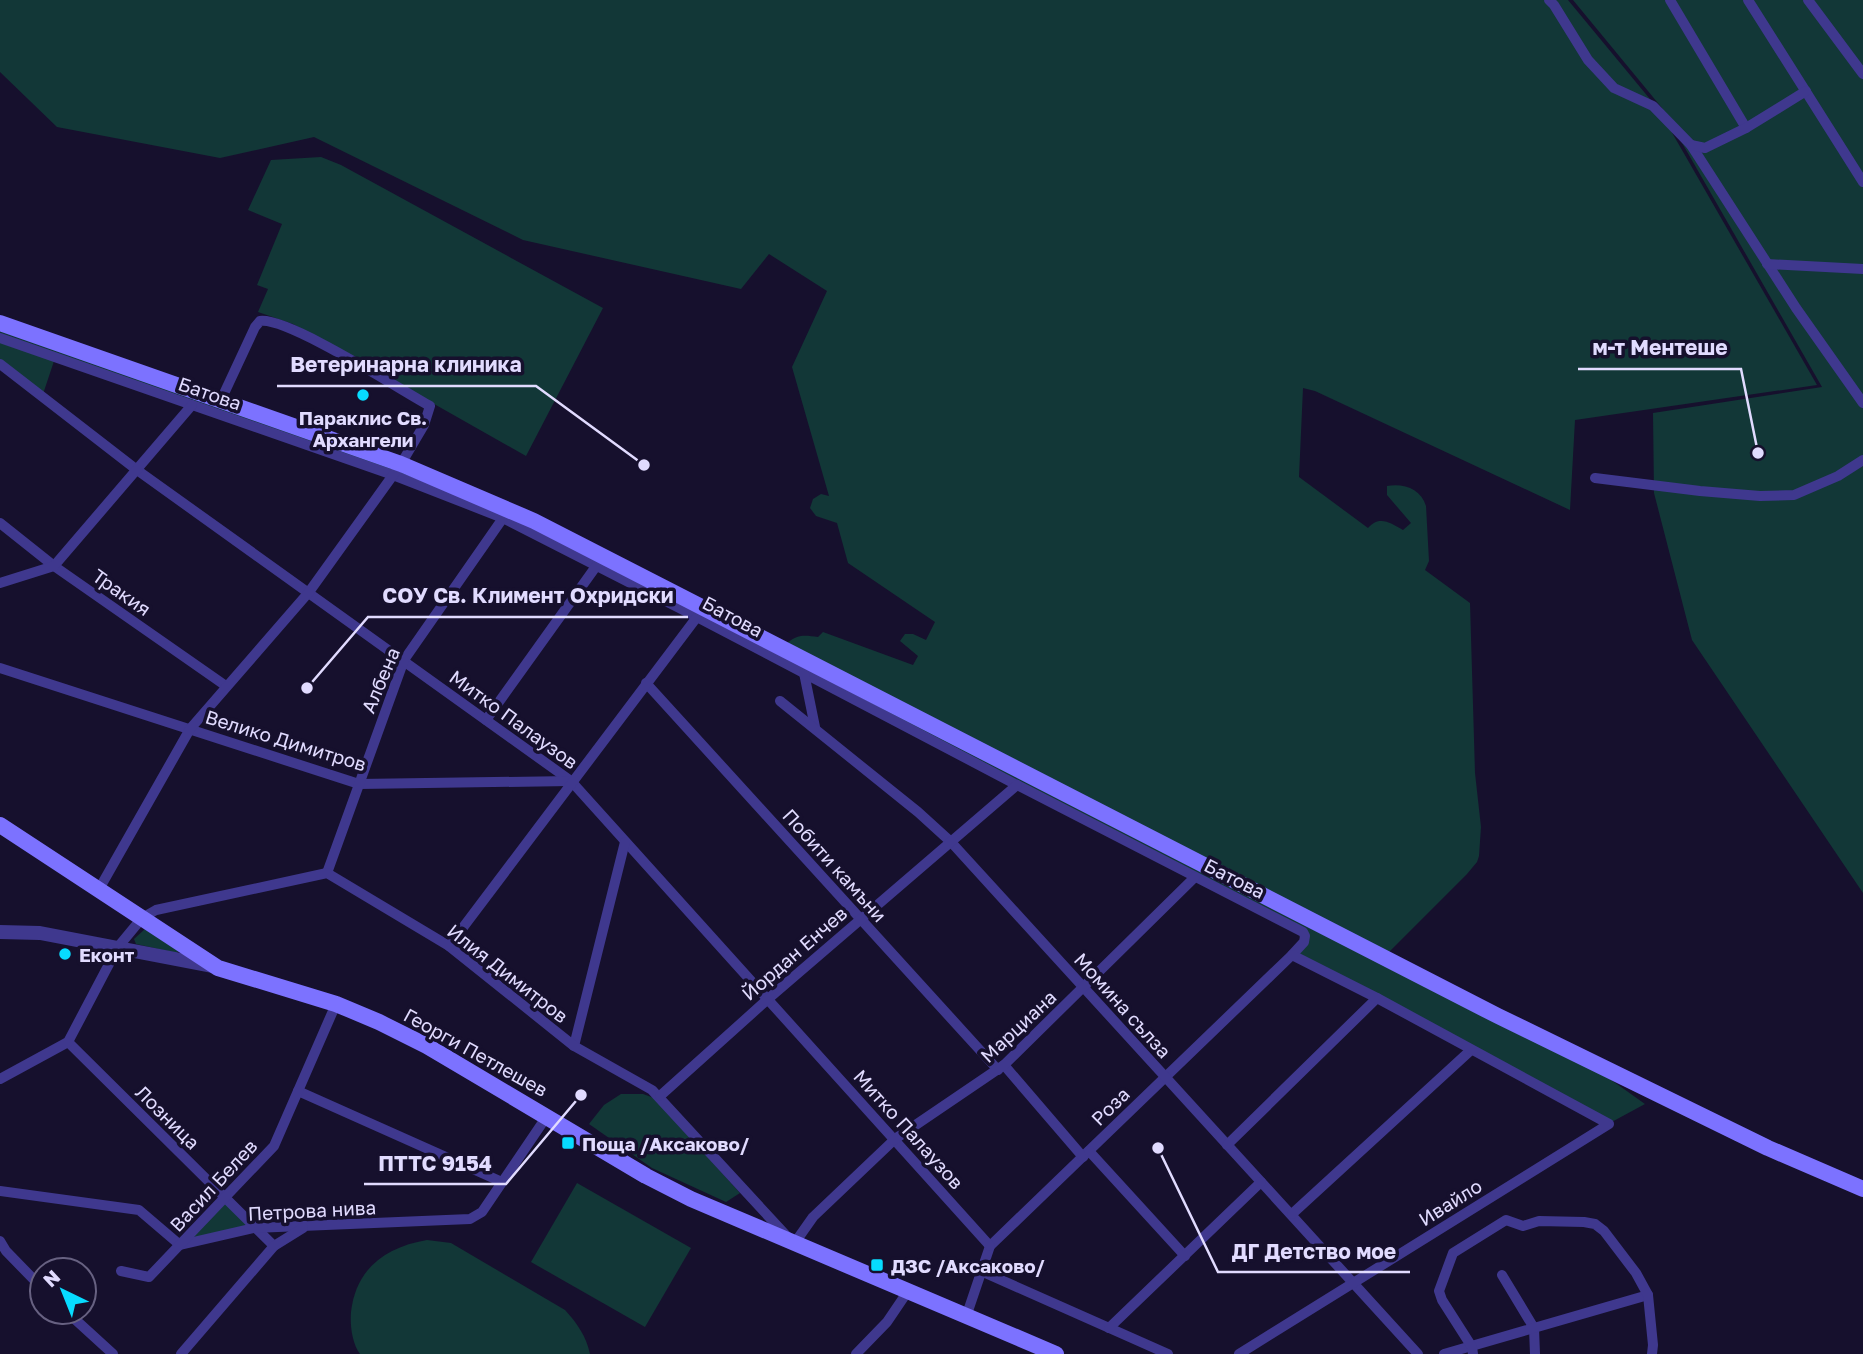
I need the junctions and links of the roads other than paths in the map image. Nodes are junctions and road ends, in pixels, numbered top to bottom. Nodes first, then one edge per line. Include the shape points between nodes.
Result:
1 (1549, 0) edge
2 (1670, 0) edge
3 (1748, 0) edge
4 (1808, 0) edge
5 (1863, 74) edge
6 (1806, 91) junction
7 (1745, 128) junction
8 (1690, 145) junction
9 (1863, 182) edge
10 (1767, 264) junction
11 (1863, 269) edge
12 (0, 323) edge
13 (0, 338) edge
14 (0, 365) edge
15 (221, 400) junction
16 (1863, 403) edge
17 (192, 405) junction
18 (1863, 460) edge
19 (397, 469) junction
20 (137, 470) junction
21 (1595, 478) dead end
22 (503, 518) junction
23 (0, 523) edge
24 (597, 565) junction
25 (54, 566) junction
26 (0, 583) edge
27 (309, 592) junction
28 (697, 617) junction
29 (404, 660) junction
30 (0, 668) edge
31 (804, 673) junction
32 (646, 683) junction
33 (226, 686) junction
34 (780, 701) dead end
35 (486, 720) junction
36 (814, 727) junction
37 (190, 729) junction
38 (571, 781) junction
39 (359, 783) junction
40 (1017, 785) junction
41 (0, 825) edge
42 (625, 842) junction
43 (951, 842) junction
44 (327, 873) junction
45 (1195, 877) junction
46 (98, 891) junction
47 (142, 918) junction
48 (861, 918) junction
49 (0, 932) edge
50 (1306, 936) joint
51 (449, 946) junction
52 (118, 947) junction
53 (1292, 955) junction
54 (218, 968) junction
55 (1084, 987) junction
56 (1377, 998) junction
57 (768, 999) junction
58 (336, 1004) junction
59 (68, 1042) junction
60 (574, 1046) junction
61 (1471, 1050) junction
62 (1001, 1068) junction
63 (1164, 1076) junction
64 (0, 1079) edge
65 (298, 1091) junction
66 (660, 1096) junction
67 (547, 1116) junction
68 (895, 1139) junction
69 (1227, 1145) junction
70 (1086, 1154) junction
71 (502, 1182) junction
72 (1261, 1182) junction
73 (1863, 1189) edge
74 (0, 1191) edge
75 (225, 1198) junction
76 (1292, 1214) junction
77 (306, 1226) junction
78 (254, 1228) junction
79 (0, 1241) edge
80 (794, 1244) junction
81 (180, 1245) junction
82 (274, 1246) junction
83 (990, 1246) junction
84 (1185, 1256) junction
85 (121, 1271) dead end
86 (983, 1272) junction
87 (28, 1274) edge
88 (1502, 1275) dead end
89 (1353, 1282) junction
90 (908, 1291) junction
91 (1648, 1295) junction
92 (966, 1317) junction
93 (82, 1326) edge
94 (1110, 1328) junction
95 (1534, 1328) junction
96 (1472, 1350) edge
97 (113, 1354) edge
98 (181, 1354) edge
99 (856, 1354) edge
100 (1056, 1354) edge
101 (1168, 1354) edge
102 (1239, 1354) edge
103 (1419, 1354) edge
104 (1444, 1354) edge
105 (1535, 1354) edge
106 (1651, 1354) edge

1 - 8 street via 1588,60 1614,88 1653,106
2 - 7 street
3 - 6 street
4 - 5 street
6 - 7 street
6 - 9 street
7 - 8 street via 1705,148
8 - 10 street
10 - 11 street
10 - 16 street
12 - 15 main road
13 - 17 street, Батова
14 - 20 street, Митко Палаузов
15 - 19 main road
15 - 19 street via 255,327 260,321 276,322 430,406 424,425
17 - 19 street, Батова
17 - 20 street
18 - 21 street via 1794,495 1700,491
19 - 22 street, Батова
19 - 27 street
19 - 73 main road via 534,521 1498,1016 1768,1148
20 - 25 street
20 - 27 street, Митко Палаузов
22 - 24 street, Батова
22 - 29 street, Албена
23 - 25 street, Тракия
24 - 28 street, Батова
24 - 35 street
25 - 26 street
25 - 33 street, Тракия
27 - 29 street, Митко Палаузов
27 - 33 street
28 - 31 street, Батова
28 - 32 street
29 - 35 street, Митко Палаузов
29 - 39 street, Албена
30 - 37 street, Велико Димитров
31 - 36 street
31 - 40 street, Батова
32 - 38 street
32 - 48 street, Побити камъни
33 - 37 street
34 - 36 street, Момина сълза
35 - 38 street, Митко Палаузов
36 - 43 street, Момина сълза
37 - 39 street, Велико Димитров
37 - 46 street
38 - 39 street, Велико Димитров
38 - 42 street, Митко Палаузов
38 - 51 street
39 - 44 street, Албена
40 - 43 street, Йордан Енчев
40 - 45 street, Батова
41 - 46 main road, Георги Петлешев
42 - 57 street, Митко Палаузов
42 - 60 street
43 - 48 street, Йордан Енчев
43 - 55 street, Момина сълза
44 - 47 street via 156,910
44 - 51 street, Илия Димитров
45 - 50 street, Батова
45 - 55 street, Марциана
46 - 47 main road, Георги Петлешев
47 - 52 street
47 - 54 main road, Георги Петлешев
48 - 57 street, Йордан Енчев
48 - 62 street, Побити камъни
49 - 52 street via 40,933
50 - 53 street, Роза
51 - 60 street, Илия Димитров
52 - 54 street
52 - 59 street
53 - 56 street
53 - 63 street, Роза
54 - 58 main road, Георги Петлешев
55 - 62 street, Марциана
55 - 63 street, Момина сълза
56 - 61 street
56 - 69 street
57 - 66 street, Йордан Енчев
57 - 68 street, Митко Палаузов
58 - 65 street, Васил Белев
58 - 67 main road, Георги Петлешев via 427,1046
59 - 64 street
59 - 75 street, Лозница
60 - 66 street, Илия Димитров
61 - 76 street
61 - 89 street, Ивайло via 1608,1124
62 - 68 street, Марциана
62 - 70 street, Побити камъни
63 - 69 street, Момина сълза
63 - 70 street, Роза
65 - 71 street
65 - 75 street, Васил Белев via 274,1146
66 - 80 street, Илия Димитров
67 - 71 street, Петрова нива
67 - 80 main road, Георги Петлешев via 646,1176
68 - 80 street, Марциана via 813,1217
68 - 83 street, Митко Палаузов
69 - 72 street, Момина сълза
70 - 83 street, Роза
70 - 84 street, Побити камъни
71 - 77 street, Петрова нива via 482,1212 470,1219
72 - 76 street, Момина сълза
72 - 84 street
74 - 81 street via 139,1210
75 - 78 street, Лозница
75 - 81 street, Васил Белев
76 - 89 street, Момина сълза
77 - 78 street, Петрова нива
77 - 82 street
78 - 81 street, Петрова нива
78 - 82 street, Лозница
79 - 87 street
80 - 90 main road, Георги Петлешев
81 - 85 street, Васил Белев via 149,1277
82 - 98 street
83 - 86 street
84 - 94 street
86 - 92 street
86 - 94 street
88 - 95 street
89 - 102 street, Ивайло
89 - 103 street, Момина сълза
90 - 92 main road, Георги Петлешев
90 - 99 street via 887,1322
91 - 95 street
91 - 96 street via 1595,1224 1539,1220 1524,1226 1506,1220 1458,1249 1451,1257 1440,1295
91 - 106 street
92 - 100 main road, Георги Петлешев
93 - 97 street
94 - 101 street
95 - 96 street
95 - 105 street
96 - 104 street

